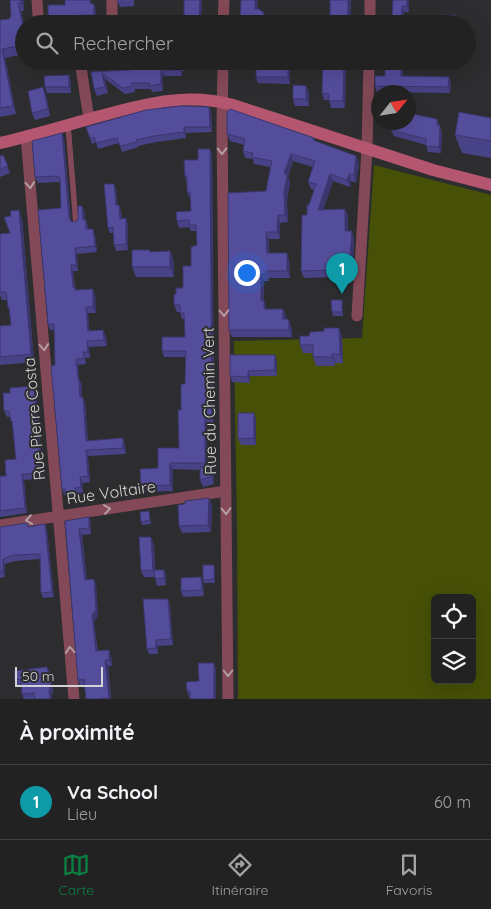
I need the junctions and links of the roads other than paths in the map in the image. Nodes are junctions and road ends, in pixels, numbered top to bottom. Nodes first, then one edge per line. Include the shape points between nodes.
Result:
1 (37, 0) edge
2 (112, 0) edge
3 (224, 0) edge
4 (370, 0) edge
5 (38, 15) edge
6 (112, 15) edge
7 (223, 15) edge
8 (370, 15) edge
9 (81, 70) edge
10 (223, 70) edge
11 (369, 70) edge
12 (222, 102) junction
13 (89, 119) junction
14 (68, 125) junction
15 (26, 136) junction
16 (0, 143) edge
17 (367, 149) junction
18 (491, 186) edge
19 (76, 224) edge
20 (357, 316) dead end
21 (226, 491) junction
22 (59, 516) junction
23 (0, 525) edge
24 (74, 699) edge
25 (228, 699) edge

1 - 5 street
2 - 6 street
3 - 7 street
4 - 8 street
9 - 13 street
10 - 12 street, Rue du Chemin Vert
11 - 17 street
12 - 13 main road via 169,100
12 - 17 main road
12 -> 21 street, Rue du Chemin Vert
13 - 14 main road
14 - 15 main road
14 - 19 lane
15 - 16 main road
15 -> 22 street, Rue Pierre Costa
17 - 18 main road
17 - 20 street
22 -> 21 street, Rue Voltaire
21 -> 25 street, Rue du Chemin Vert
22 -> 23 street, Rue Voltaire
24 -> 22 street, Rue Pierre Costa

